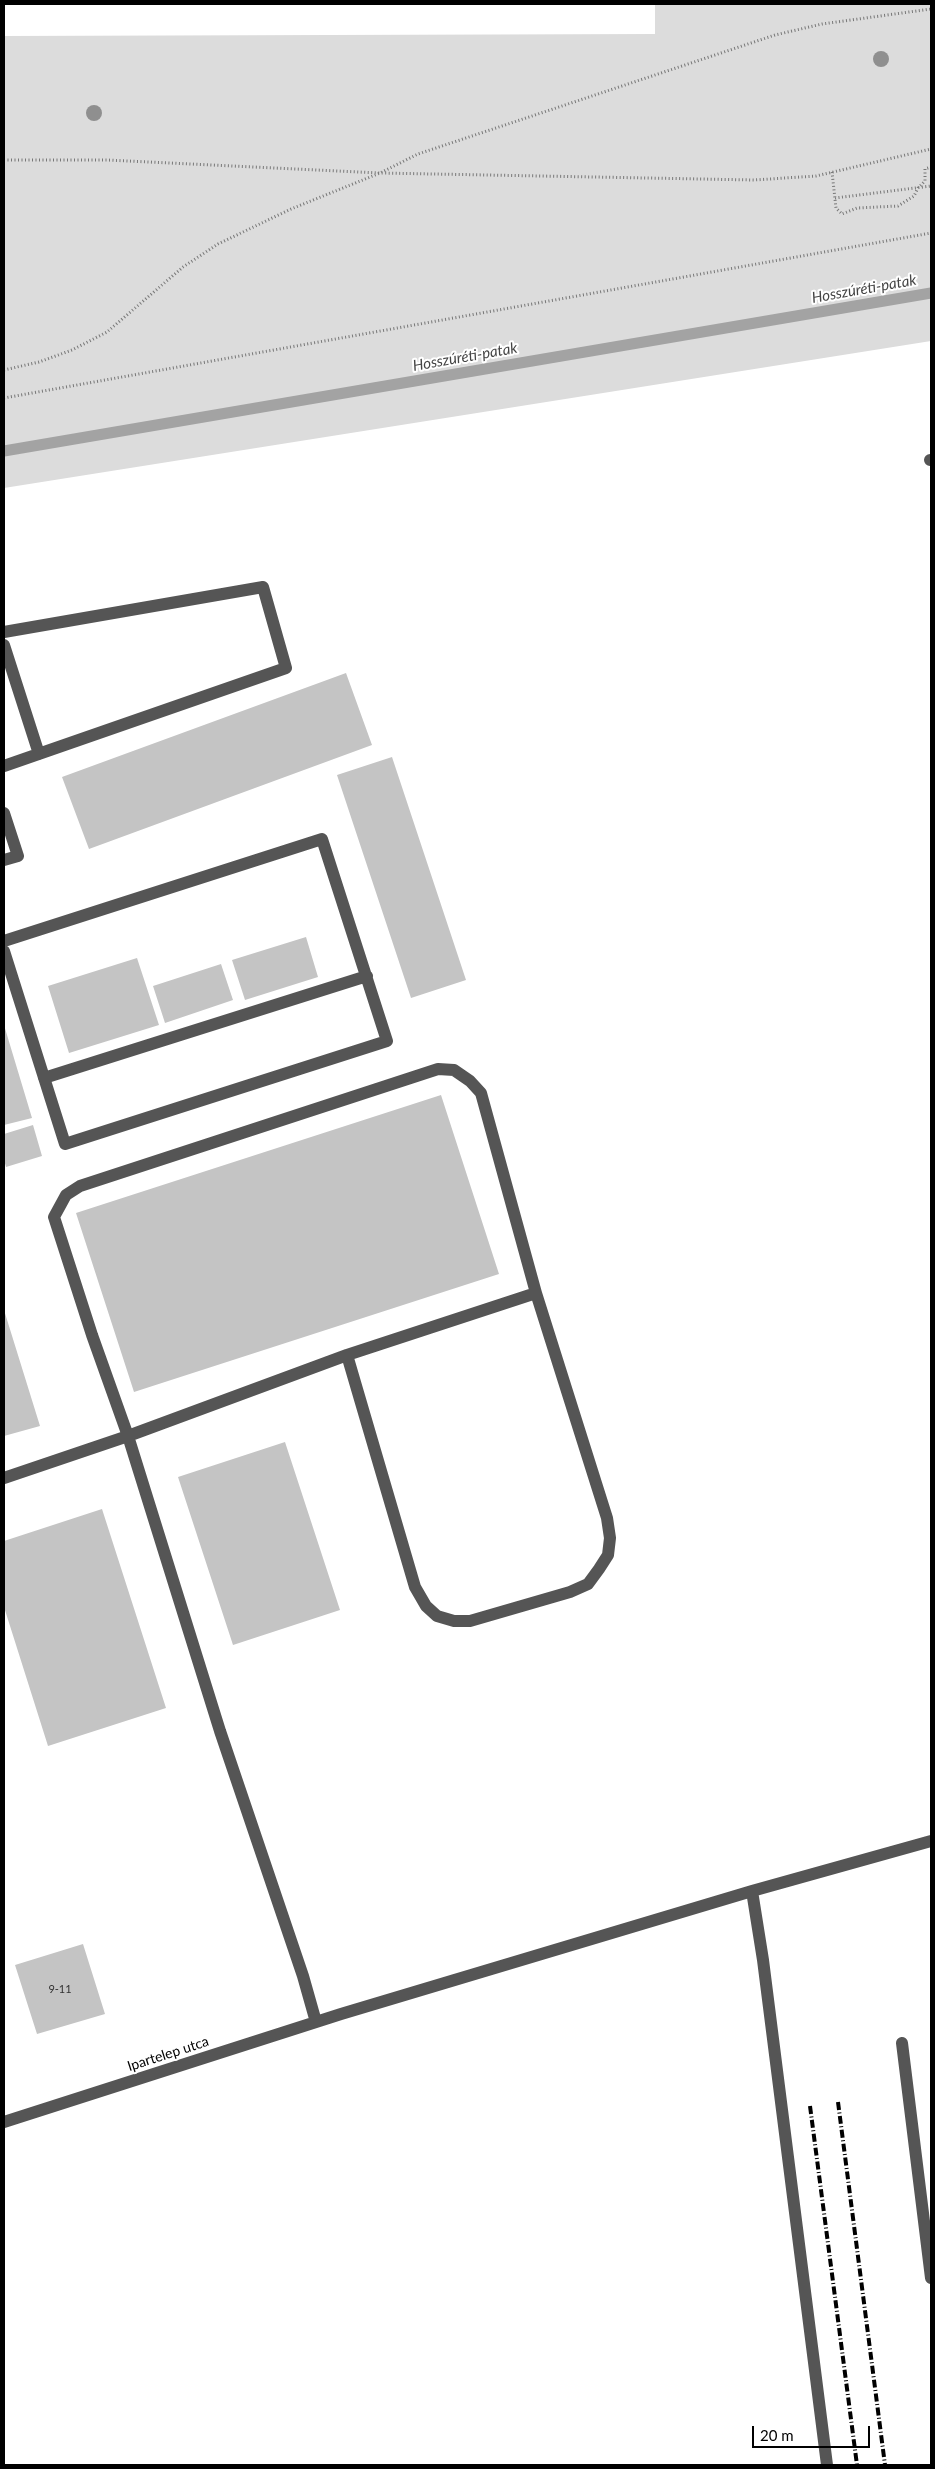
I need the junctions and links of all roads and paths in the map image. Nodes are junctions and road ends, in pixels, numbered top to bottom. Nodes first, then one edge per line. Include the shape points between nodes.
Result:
1 (931, 9) edge
2 (931, 149) edge
3 (4, 160) edge
4 (931, 167) edge
5 (832, 172) junction
6 (380, 173) junction
7 (931, 186) edge
8 (918, 188) junction
9 (835, 198) junction
10 (931, 234) edge
11 (4, 370) edge
12 (4, 398) edge
13 (4, 632) edge
14 (4, 645) edge
15 (38, 754) junction
16 (4, 766) edge
17 (4, 814) edge
18 (4, 860) edge
19 (4, 941) edge
20 (4, 951) edge
21 (366, 976) junction
22 (44, 1078) junction
23 (536, 1294) junction
24 (347, 1355) junction
25 (128, 1436) junction
26 (4, 1478) edge
27 (931, 1841) edge
28 (752, 1891) junction
29 (316, 2022) junction
30 (902, 2043) dead end
31 (4, 2122) edge
32 (931, 2278) edge
33 (827, 2465) edge

1 - 6 path via 822,24 775,35 418,154
2 - 5 path
3 - 6 path via 107,160
4 - 8 path via 925,169 925,181
5 - 6 path via 754,180
5 - 9 path
6 - 11 path via 291,209 218,244 183,267 107,332 72,350
7 - 8 path
8 - 9 path
8 - 9 path via 914,196 898,206 857,208 842,214 836,208
10 - 12 path
13 - 15 street via 263,587 286,668
14 - 15 street
15 - 16 street
17 - 18 street via 18,856
19 - 21 street via 322,839
20 - 22 street
21 - 22 street
21 - 22 street via 387,1041 65,1144
23 - 24 street
23 - 24 street via 607,1518 610,1538 608,1555 588,1584 570,1592 470,1621 437,1616 426,1606 415,1587
23 - 25 street via 481,1093 454,1070 438,1069 80,1186 66,1195 54,1217
24 - 25 street
25 - 26 street
25 - 29 street
27 - 28 street, Ipartelep utca
28 - 29 street, Ipartelep utca
28 - 33 street
29 - 31 street, Ipartelep utca
30 - 32 street

